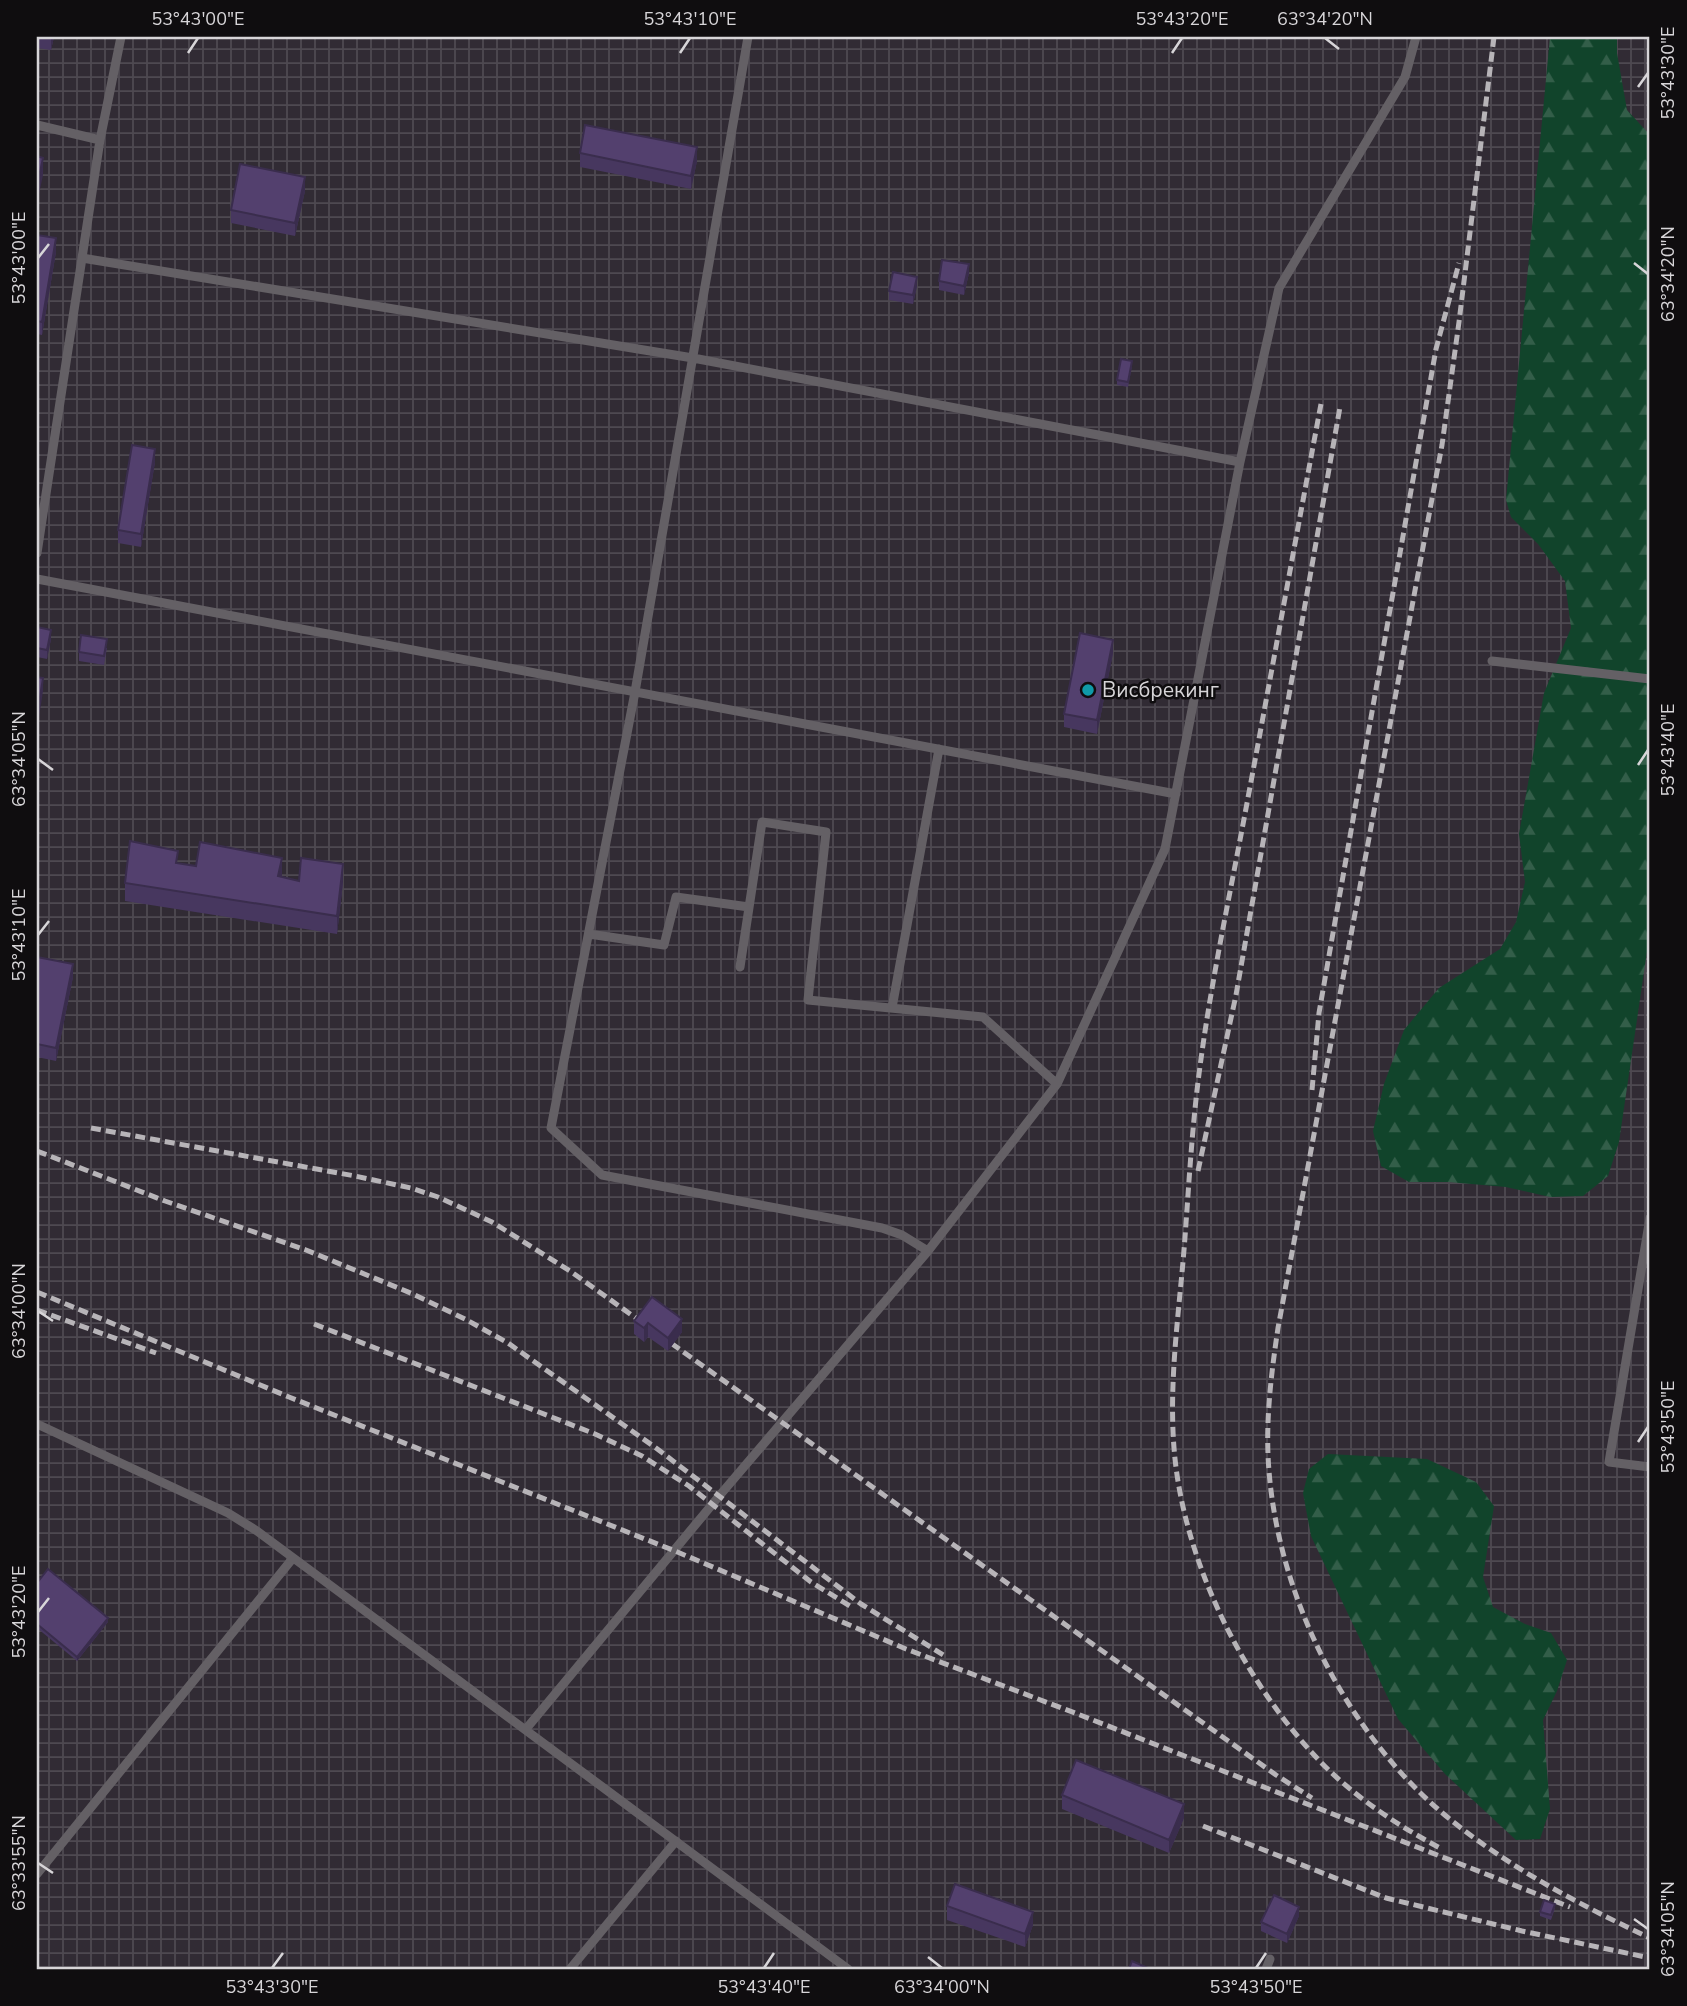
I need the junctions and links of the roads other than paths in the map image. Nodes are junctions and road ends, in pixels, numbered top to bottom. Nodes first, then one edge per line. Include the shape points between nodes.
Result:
1 (121, 37) edge
2 (748, 37) edge
3 (1416, 37) edge
4 (37, 125) edge
5 (100, 140) junction
6 (82, 258) junction
7 (693, 358) junction
8 (1240, 462) junction
9 (37, 554) edge
10 (37, 579) edge
11 (1492, 661) dead end
12 (1650, 679) edge
13 (635, 692) junction
14 (939, 749) junction
15 (1176, 794) junction
16 (749, 907) junction
17 (589, 934) junction
18 (740, 967) dead end
19 (892, 1008) junction
20 (1057, 1084) junction
21 (1650, 1218) edge
22 (928, 1251) junction
23 (37, 1424) edge
24 (1650, 1466) edge
25 (293, 1558) junction
26 (526, 1729) junction
27 (676, 1841) junction
28 (37, 1874) edge
29 (1270, 1959) dead end
30 (570, 1969) edge
31 (848, 1969) edge
32 (1266, 1969) edge

1 - 5 lane
2 - 7 lane
3 - 8 lane via 1405,77 1279,288
4 - 5 lane
5 - 6 lane
6 - 7 lane
6 - 9 lane
7 - 8 lane
7 - 13 lane
8 - 15 lane
10 - 13 lane
11 - 12 lane
13 - 14 lane
13 - 17 lane
14 - 15 lane
14 - 19 lane
15 - 20 lane via 1166,849
16 - 17 lane via 676,897 664,946
16 - 18 lane
16 - 19 lane via 762,822 827,832 808,999
17 - 22 lane via 551,1128 602,1175 882,1228 902,1234
19 - 20 lane via 983,1017
20 - 22 lane
21 - 24 lane via 1608,1462
22 - 26 lane
23 - 25 lane via 228,1513
25 - 26 lane
25 - 28 lane
26 - 27 lane
27 - 30 lane
27 - 31 lane
29 - 32 lane

